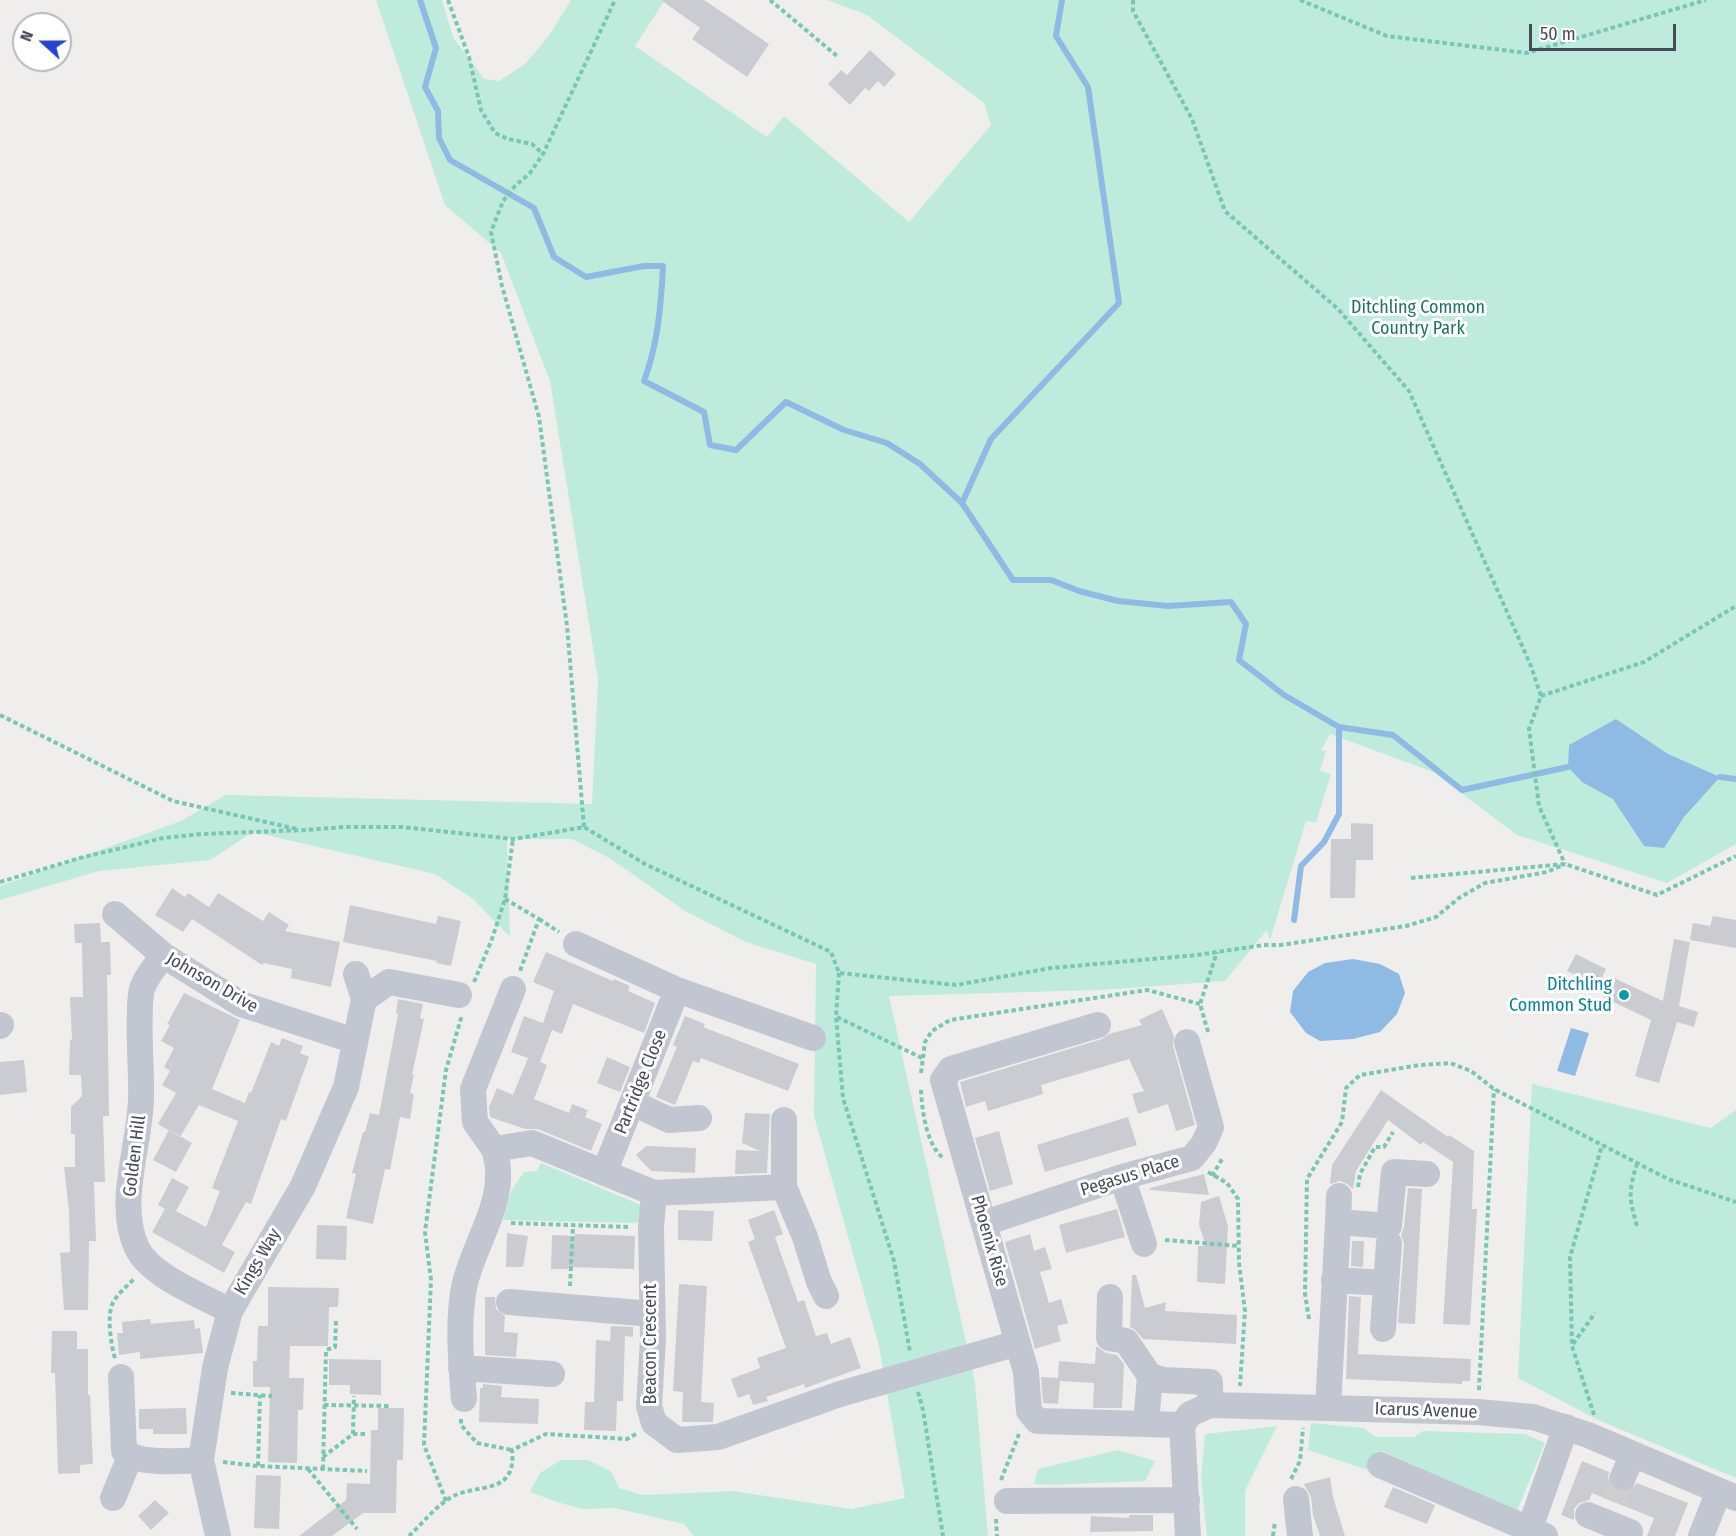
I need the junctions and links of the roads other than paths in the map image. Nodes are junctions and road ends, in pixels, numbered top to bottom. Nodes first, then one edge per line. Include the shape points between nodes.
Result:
1 (115, 914) dead end
2 (576, 944) dead end
3 (163, 955) junction
4 (356, 974) dead end
5 (513, 989) road end
6 (677, 990) junction
7 (465, 996) road end
8 (364, 999) junction
9 (1098, 1025) dead end
10 (813, 1038) dead end
11 (355, 1041) junction
12 (1187, 1042) dead end
13 (633, 1103) junction
14 (699, 1118) dead end
15 (784, 1120) dead end
16 (495, 1149) junction
17 (604, 1173) junction
18 (1427, 1174) dead end
19 (1122, 1177) junction
20 (784, 1187) junction
21 (654, 1193) junction
22 (1339, 1196) road end
23 (1338, 1222) junction
24 (985, 1223) junction
25 (1143, 1241) road end
26 (1389, 1243) dead end
27 (1334, 1280) junction
28 (1386, 1283) junction
29 (826, 1296) dead end
30 (1110, 1297) dead end
31 (509, 1302) dead end
32 (230, 1311) junction
33 (651, 1314) junction
34 (1383, 1329) dead end
35 (1018, 1343) junction
36 (461, 1368) junction
37 (552, 1374) dead end
38 (1150, 1376) junction
39 (121, 1377) road end
40 (464, 1399) road end
41 (1210, 1405) junction
42 (1317, 1407) junction
43 (1146, 1424) junction
44 (1182, 1425) junction
45 (1577, 1431) junction
46 (1633, 1454) junction
47 (130, 1457) junction
48 (201, 1460) junction
49 (1380, 1465) dead end
50 (1623, 1477) tunnel mouth
51 (1727, 1494) edge
52 (113, 1498) dead end
53 (1287, 1498) road end
54 (1187, 1500) junction
55 (1000, 1502) road end
56 (1602, 1513) dead end
57 (1630, 1532) dead end
58 (1534, 1534) edge
59 (218, 1536) edge
60 (1188, 1536) edge
61 (1300, 1536) edge
62 (1701, 1536) edge

1 - 3 street, Johnson Drive
2 - 6 street
3 - 11 street, Johnson Drive via 241,1005
3 - 32 street, Golden Hill via 141,992 141,1101 129,1217 137,1248 150,1264
4 - 8 street, Kings Way
5 - 16 street via 473,1089 476,1122
6 - 10 street
6 - 13 street, Partridge Close
7 - 8 street via 389,982
8 - 11 street, Kings Way
9 - 24 street, Phoenix Rise via 951,1069 943,1080
11 - 32 street, Kings Way via 346,1087 303,1186
12 - 19 street, Pegasus Place via 1211,1127 1204,1143 1192,1158
13 - 14 street via 669,1120
13 - 17 street, Partridge Close
15 - 20 street
16 - 17 street via 532,1143
16 - 36 street via 497,1194 462,1301
17 - 21 street
18 - 23 street via 1394,1172 1389,1226
19 - 24 street, Pegasus Place
19 - 25 street
20 - 21 street
20 - 29 street
21 - 33 street, Beacon Crescent
22 - 23 street
23 - 27 street
24 - 35 street, Phoenix Rise
26 - 28 street
27 - 28 street
27 - 42 street
28 - 34 street
30 - 38 street via 1109,1338 1126,1341
31 - 33 street
32 - 48 street, Kings Way via 215,1368
33 - 35 street, Beacon Crescent via 650,1406 654,1423 677,1440 718,1437 840,1394
35 - 43 street, Phoenix Rise via 1026,1372 1029,1411 1037,1421
36 - 37 street
36 - 40 street
38 - 41 street via 1210,1382
38 - 43 street
39 - 47 street via 124,1451
41 - 42 street, Icarus Avenue
41 - 44 street via 1190,1414
42 - 45 street, Icarus Avenue via 1533,1417
43 - 44 street
44 - 54 street
45 - 46 street, Icarus Avenue
45 - 58 street
46 - 50 street
46 - 51 street, Icarus Avenue
47 - 48 street
47 - 52 street
48 - 59 street, Kings Way
49 - 58 street
51 - 62 street
53 - 61 street
54 - 55 street
54 - 60 street
56 - 57 street

